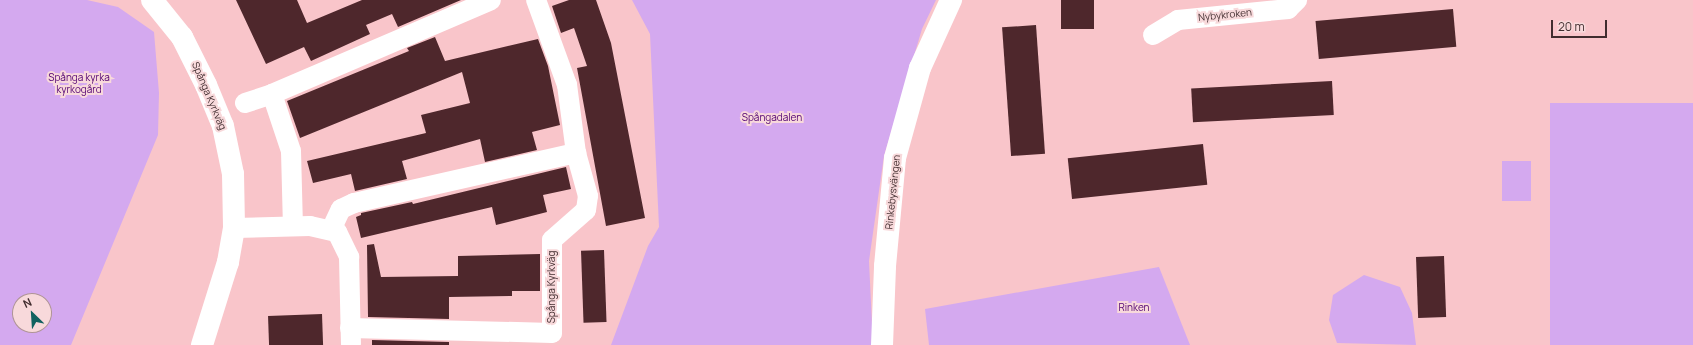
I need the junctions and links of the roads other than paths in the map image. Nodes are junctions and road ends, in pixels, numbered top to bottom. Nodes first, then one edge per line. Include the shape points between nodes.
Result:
1 (152, 0) edge
2 (490, 0) edge
3 (536, 0) edge
4 (951, 0) edge
5 (1297, 0) edge
6 (1153, 35) dead end
7 (272, 94) junction
8 (245, 103) dead end
9 (576, 153) junction
10 (294, 226) junction
11 (234, 228) junction
12 (331, 230) junction
13 (202, 345) edge
14 (882, 345) edge

1 - 11 street, Spånga Kyrkväg via 182,37 223,126 233,174
2 - 7 street
3 - 9 street, Spånga Kyrkväg via 567,85
4 - 14 street, Rinkebysvängen via 920,68 895,158 885,266
5 - 6 street, Nybykroken via 1288,9 1178,20
7 - 8 street
7 - 10 street via 291,151
9 - 12 street via 354,203 341,209
9 - 12 street, Spånga Kyrkväg via 588,196 586,210 552,240 552,333 351,335 349,257 337,232
10 - 11 street
10 - 12 street
11 - 13 street, Spånga Kyrkväg via 228,262

